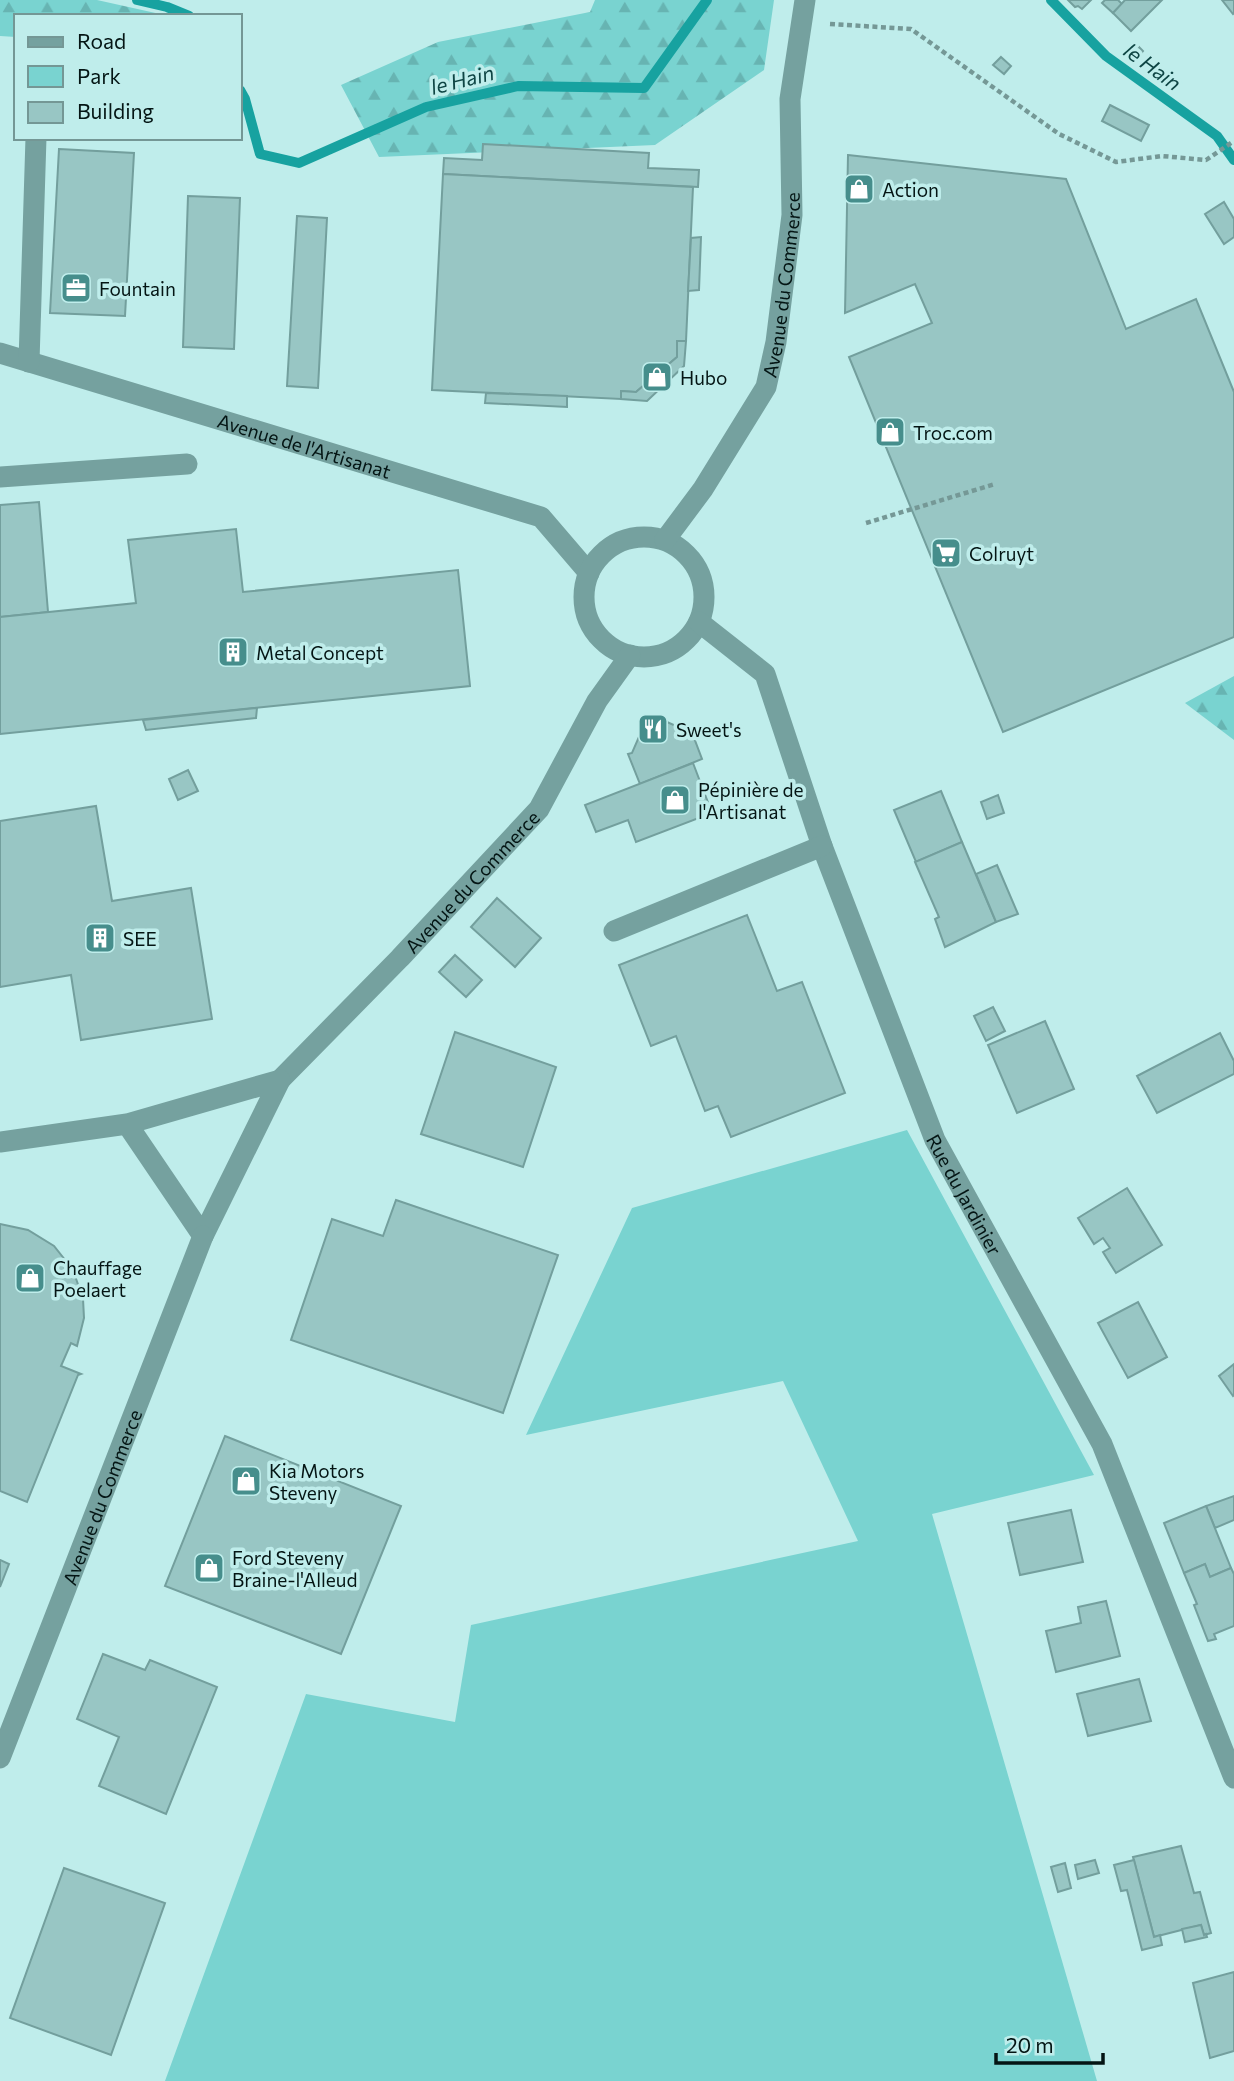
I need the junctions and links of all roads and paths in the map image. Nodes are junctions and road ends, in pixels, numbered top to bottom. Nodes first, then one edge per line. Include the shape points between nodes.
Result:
1 (805, 0) edge
2 (801, 23) junction
3 (36, 140) edge
4 (1234, 141) edge
5 (0, 354) edge
6 (29, 362) junction
7 (187, 464) dead end
8 (0, 477) edge
9 (995, 484) dead end
10 (866, 523) dead end
11 (665, 540) junction
12 (589, 573) junction
13 (699, 622) junction
14 (630, 655) junction
15 (822, 846) junction
16 (614, 931) dead end
17 (280, 1080) junction
18 (127, 1124) junction
19 (0, 1142) edge
20 (203, 1236) junction
21 (0, 1758) edge
22 (1233, 1774) edge

1 - 2 street, Avenue du Commerce
2 - 4 path via 911,29 1059,134 1116,162 1162,156 1206,160
2 - 11 street, Avenue du Commerce via 790,99 792,215 766,387 703,489
3 - 6 street
5 - 6 street, Avenue de l'Artisanat
6 - 12 street, Avenue de l'Artisanat via 541,517
7 - 8 street
9 - 10 path
11 - 12 street via 628,538 609,548
11 - 13 street via 694,562 704,591
12 - 14 street via 584,601 589,622 600,638
13 - 14 street via 678,647 656,656
13 - 15 street, Rue du Jardinier via 765,674
14 - 17 street, Avenue du Commerce via 597,701 539,809
15 - 16 street
15 - 22 street, Rue du Jardinier via 935,1140 1102,1444
17 - 18 street, Avenue du Commerce
17 - 20 street, Avenue du Commerce
18 - 19 street, Avenue du Commerce
18 - 20 street
20 - 21 street, Avenue du Commerce

